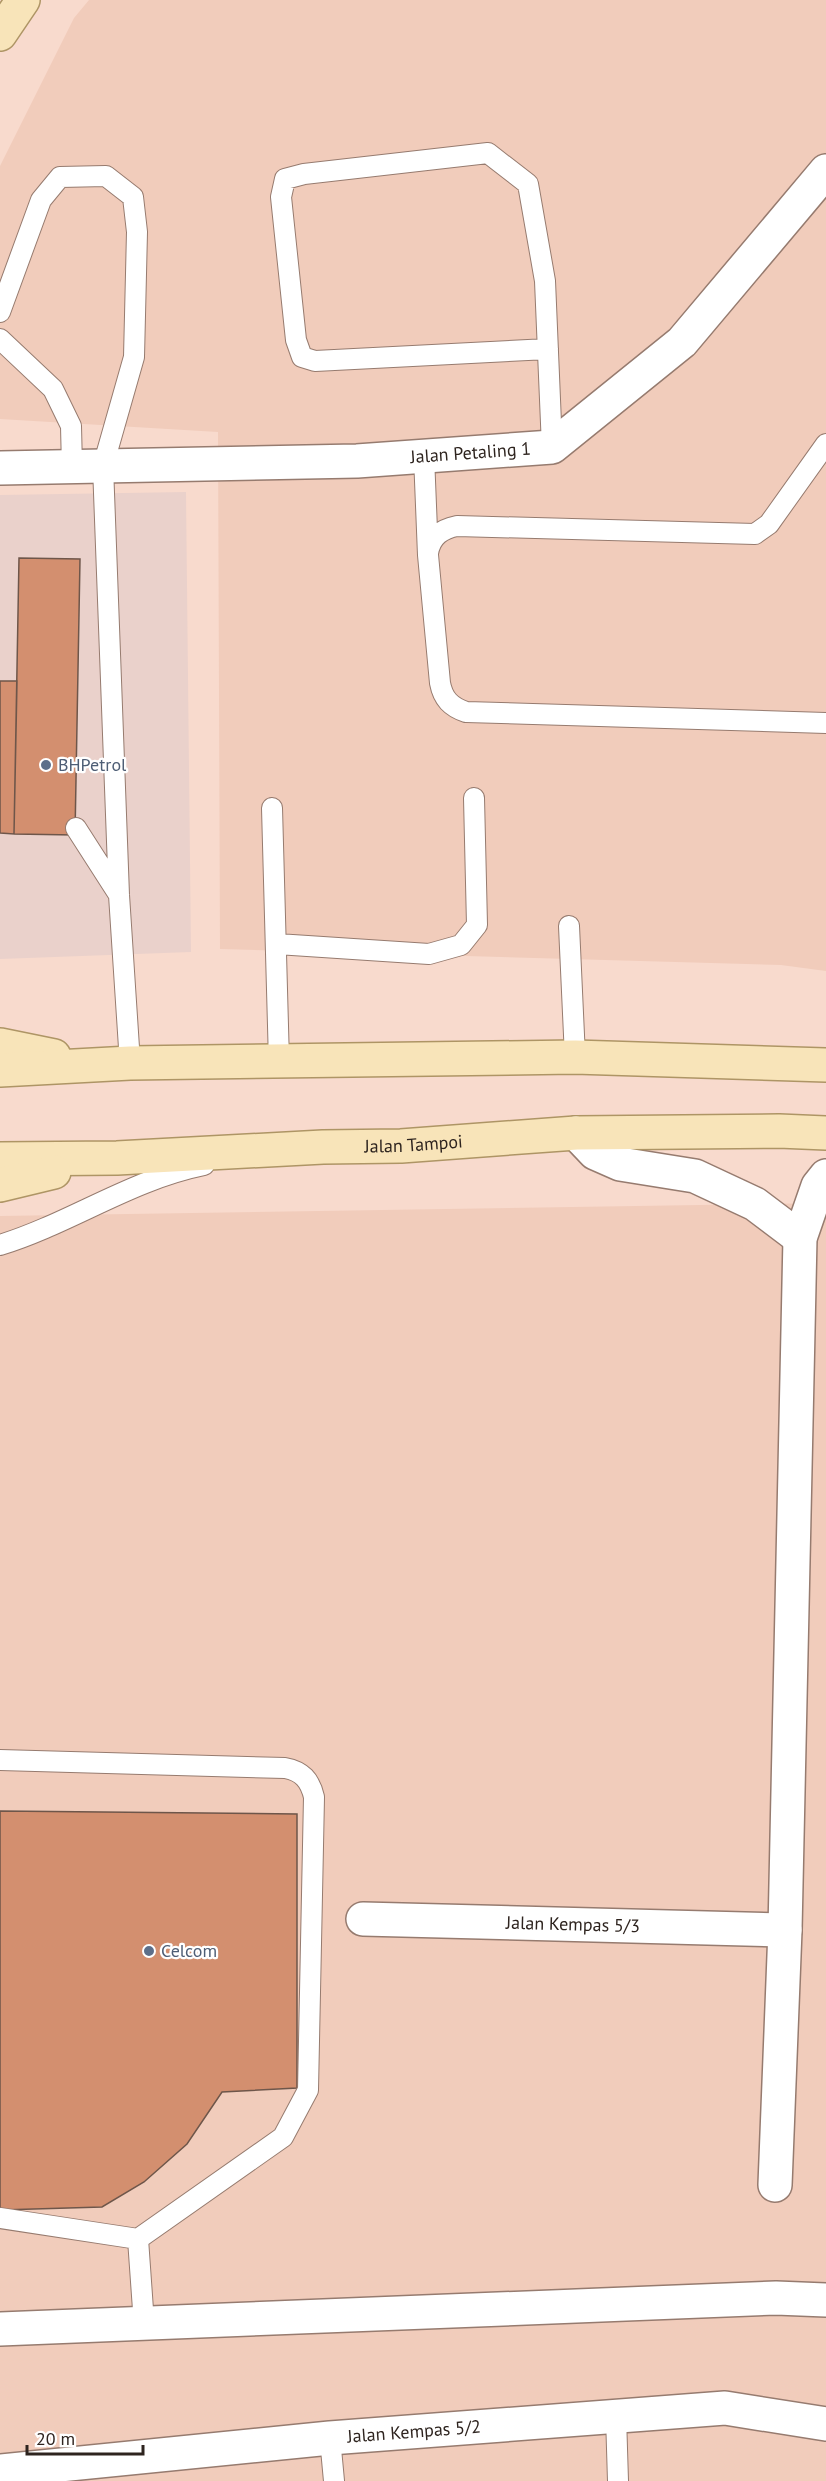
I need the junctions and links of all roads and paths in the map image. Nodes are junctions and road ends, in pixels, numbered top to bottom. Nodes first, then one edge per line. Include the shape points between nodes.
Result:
1 (23, 0) edge
2 (0, 34) edge
3 (826, 171) edge
4 (0, 312) edge
5 (0, 339) edge
6 (548, 349) junction
7 (826, 444) edge
8 (552, 447) junction
9 (424, 456) junction
10 (87, 466) junction
11 (0, 468) edge
12 (426, 507) junction
13 (457, 526) junction
14 (428, 555) junction
15 (826, 723) edge
16 (474, 798) dead end
17 (272, 808) dead end
18 (76, 828) dead end
19 (119, 895) junction
20 (569, 926) dead end
21 (277, 944) junction
22 (0, 1045) edge
23 (575, 1057) junction
24 (279, 1062) junction
25 (130, 1063) junction
26 (98, 1065) junction
27 (826, 1065) edge
28 (0, 1070) edge
29 (826, 1132) edge
30 (576, 1133) junction
31 (323, 1147) junction
32 (117, 1158) junction
33 (0, 1159) edge
34 (826, 1176) edge
35 (0, 1185) edge
36 (800, 1238) junction
37 (0, 1245) edge
38 (0, 1760) edge
39 (363, 1919) dead end
40 (785, 1930) junction
41 (776, 2185) dead end
42 (0, 2218) edge
43 (138, 2239) junction
44 (826, 2300) edge
45 (144, 2324) junction
46 (0, 2329) edge
47 (615, 2416) junction
48 (826, 2424) edge
49 (330, 2438) junction
50 (0, 2471) edge
51 (334, 2481) edge
52 (618, 2481) edge

1 - 2 main road
3 - 8 street, Jalan Petaling 1 via 682,342
4 - 10 lane via 40,200 60,177 106,176 133,197 137,232 134,357
5 - 10 lane via 53,389
6 - 6 lane via 315,361 302,357 295,328 281,197 285,178 488,153 528,184 545,281
6 - 8 lane
7 - 13 lane via 769,524 755,534
8 - 9 street, Jalan Petaling 1
9 - 10 street, Jalan Petaling 1 via 357,461
9 - 12 lane
10 - 11 street, Jalan Petaling 1
10 - 19 lane
12 - 13 lane
12 - 14 lane
13 - 14 lane via 437,535
14 - 15 lane via 440,683 448,703 456,709
16 - 21 lane via 477,926 461,945 429,954
17 - 21 lane
18 - 19 lane
19 - 25 lane
20 - 23 lane
21 - 24 lane
22 - 26 main road
23 - 24 main road
23 - 27 main road
24 - 25 main road
25 - 26 main road
26 - 28 main road
29 - 30 main road, Jalan Tampoi
30 - 31 main road, Jalan Tampoi via 401,1146
30 - 36 street via 595,1153 620,1164 695,1176 755,1204
31 - 32 main road, Jalan Tampoi
31 - 37 lane via 202,1165 146,1181
32 - 33 main road, Jalan Tampoi
32 - 35 main road
34 - 36 street via 818,1186
36 - 40 street
38 - 43 lane via 285,1768 296,1770 312,1786 308,2090 283,2137
39 - 40 street, Jalan Kempas 5/3
40 - 41 street
42 - 43 lane
43 - 45 lane
44 - 45 street via 776,2298
45 - 46 street
47 - 48 street, Jalan Kempas 5/2 via 725,2408
47 - 49 street, Jalan Kempas 5/2
47 - 52 lane
49 - 50 street, Jalan Kempas 5/2
49 - 51 lane

